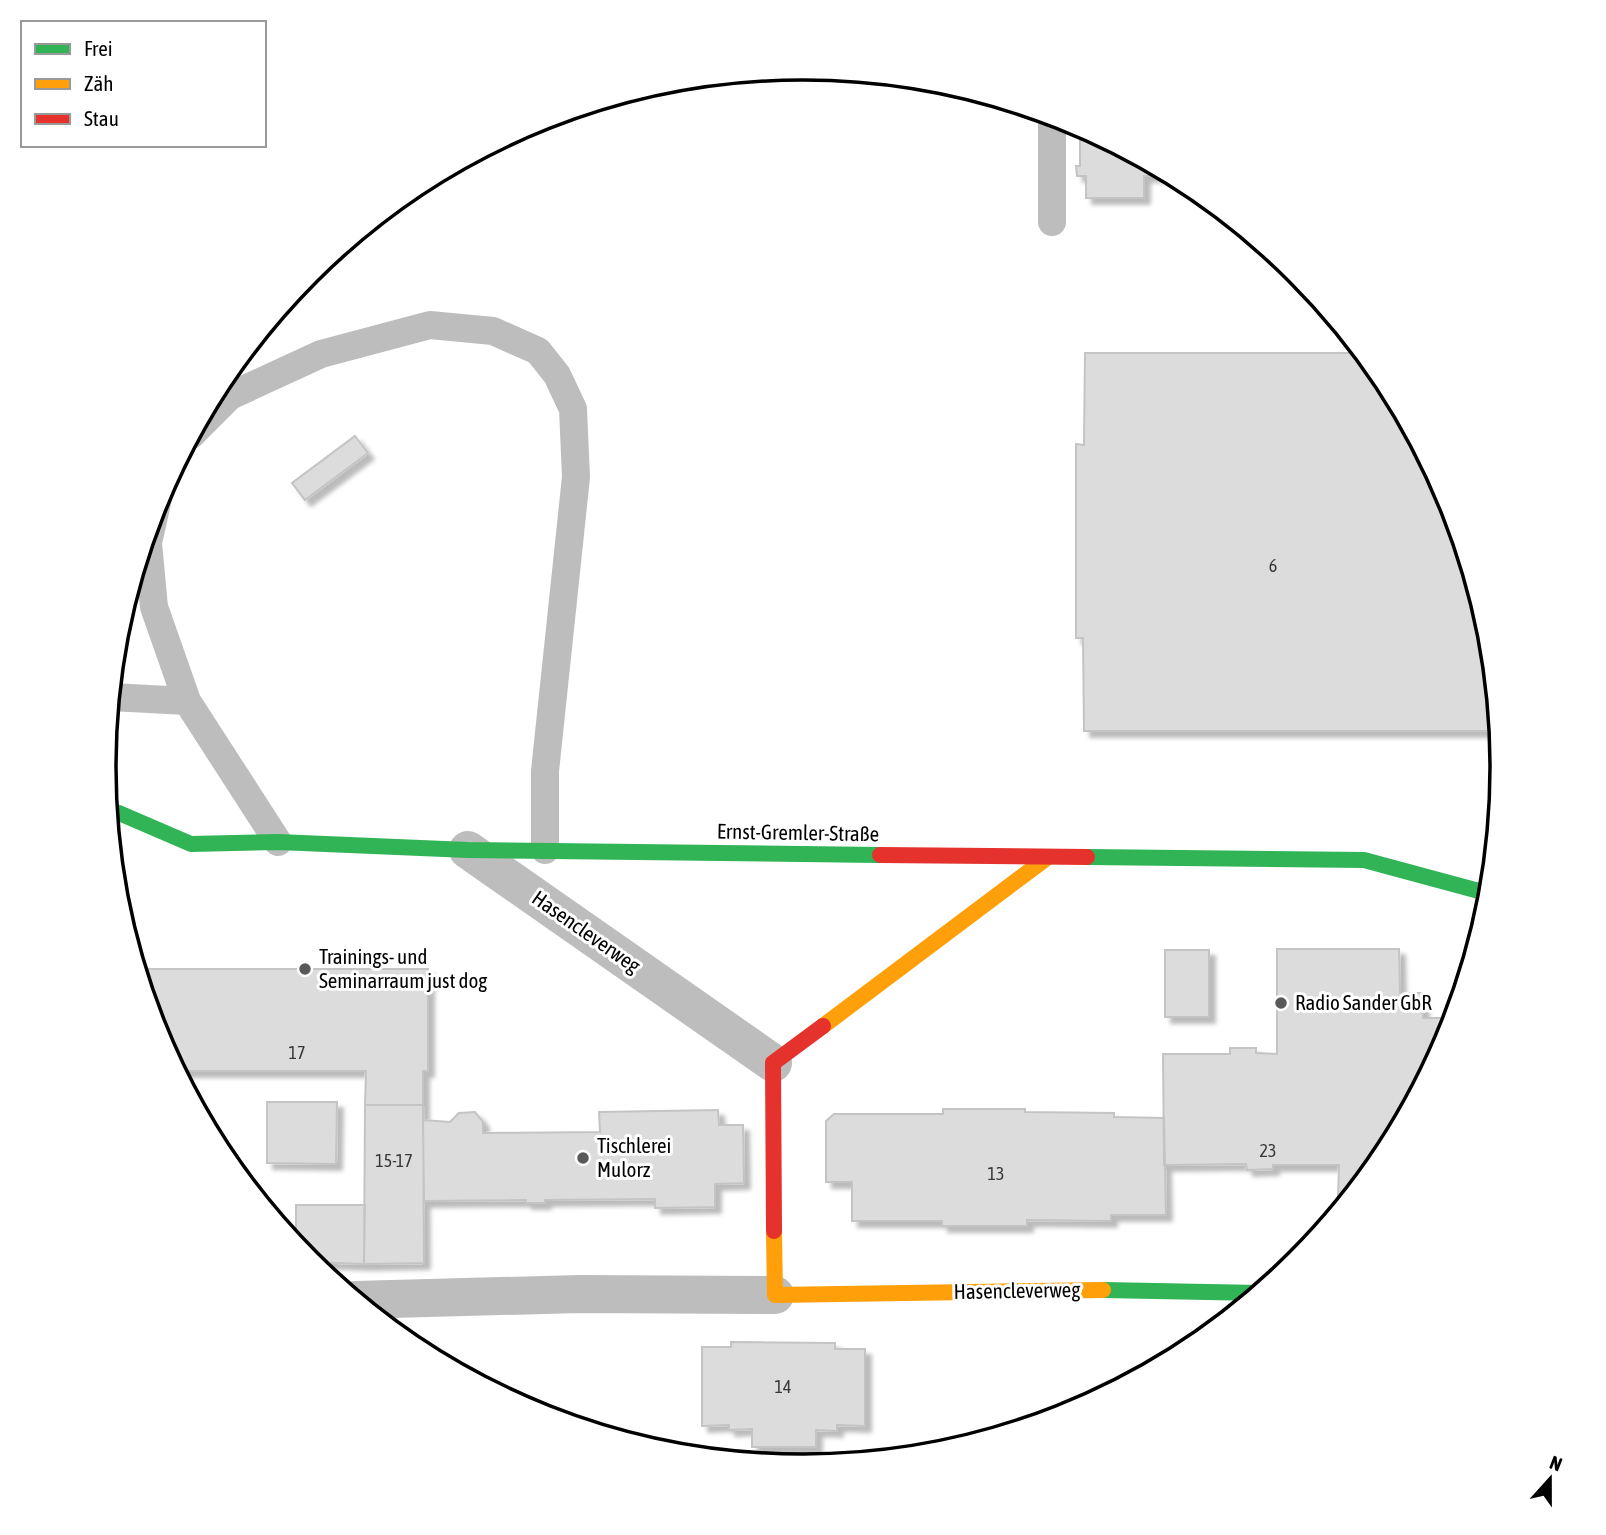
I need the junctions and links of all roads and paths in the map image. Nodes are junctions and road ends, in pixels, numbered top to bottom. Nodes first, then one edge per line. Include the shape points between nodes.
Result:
1 (1052, 128) edge
2 (1052, 222) dead end
3 (218, 409) edge
4 (149, 556) edge
5 (120, 697) edge
6 (187, 701) junction
7 (117, 813) edge
8 (278, 842) junction
9 (468, 849) junction
10 (545, 850) junction
11 (1048, 857) junction
12 (1479, 891) edge
13 (773, 1063) junction
14 (1246, 1293) edge
15 (775, 1295) junction
16 (369, 1300) edge

1 - 2 lane
3 - 10 lane via 230,396 321,354 430,325 494,331 538,351 558,375 573,409 576,477 545,771
4 - 6 lane via 154,607
5 - 6 lane
6 - 8 lane
7 - 8 street, Ernst-Gremler-Straße via 191,844
8 - 9 street, Ernst-Gremler-Straße
9 - 10 street, Ernst-Gremler-Straße
9 - 13 street, Hasencleverweg
10 - 11 street, Ernst-Gremler-Straße
11 - 12 street, Ernst-Gremler-Straße via 1364,860
11 - 13 street
13 - 15 street
14 - 15 street, Hasencleverweg
15 - 16 street, Hasencleverweg

